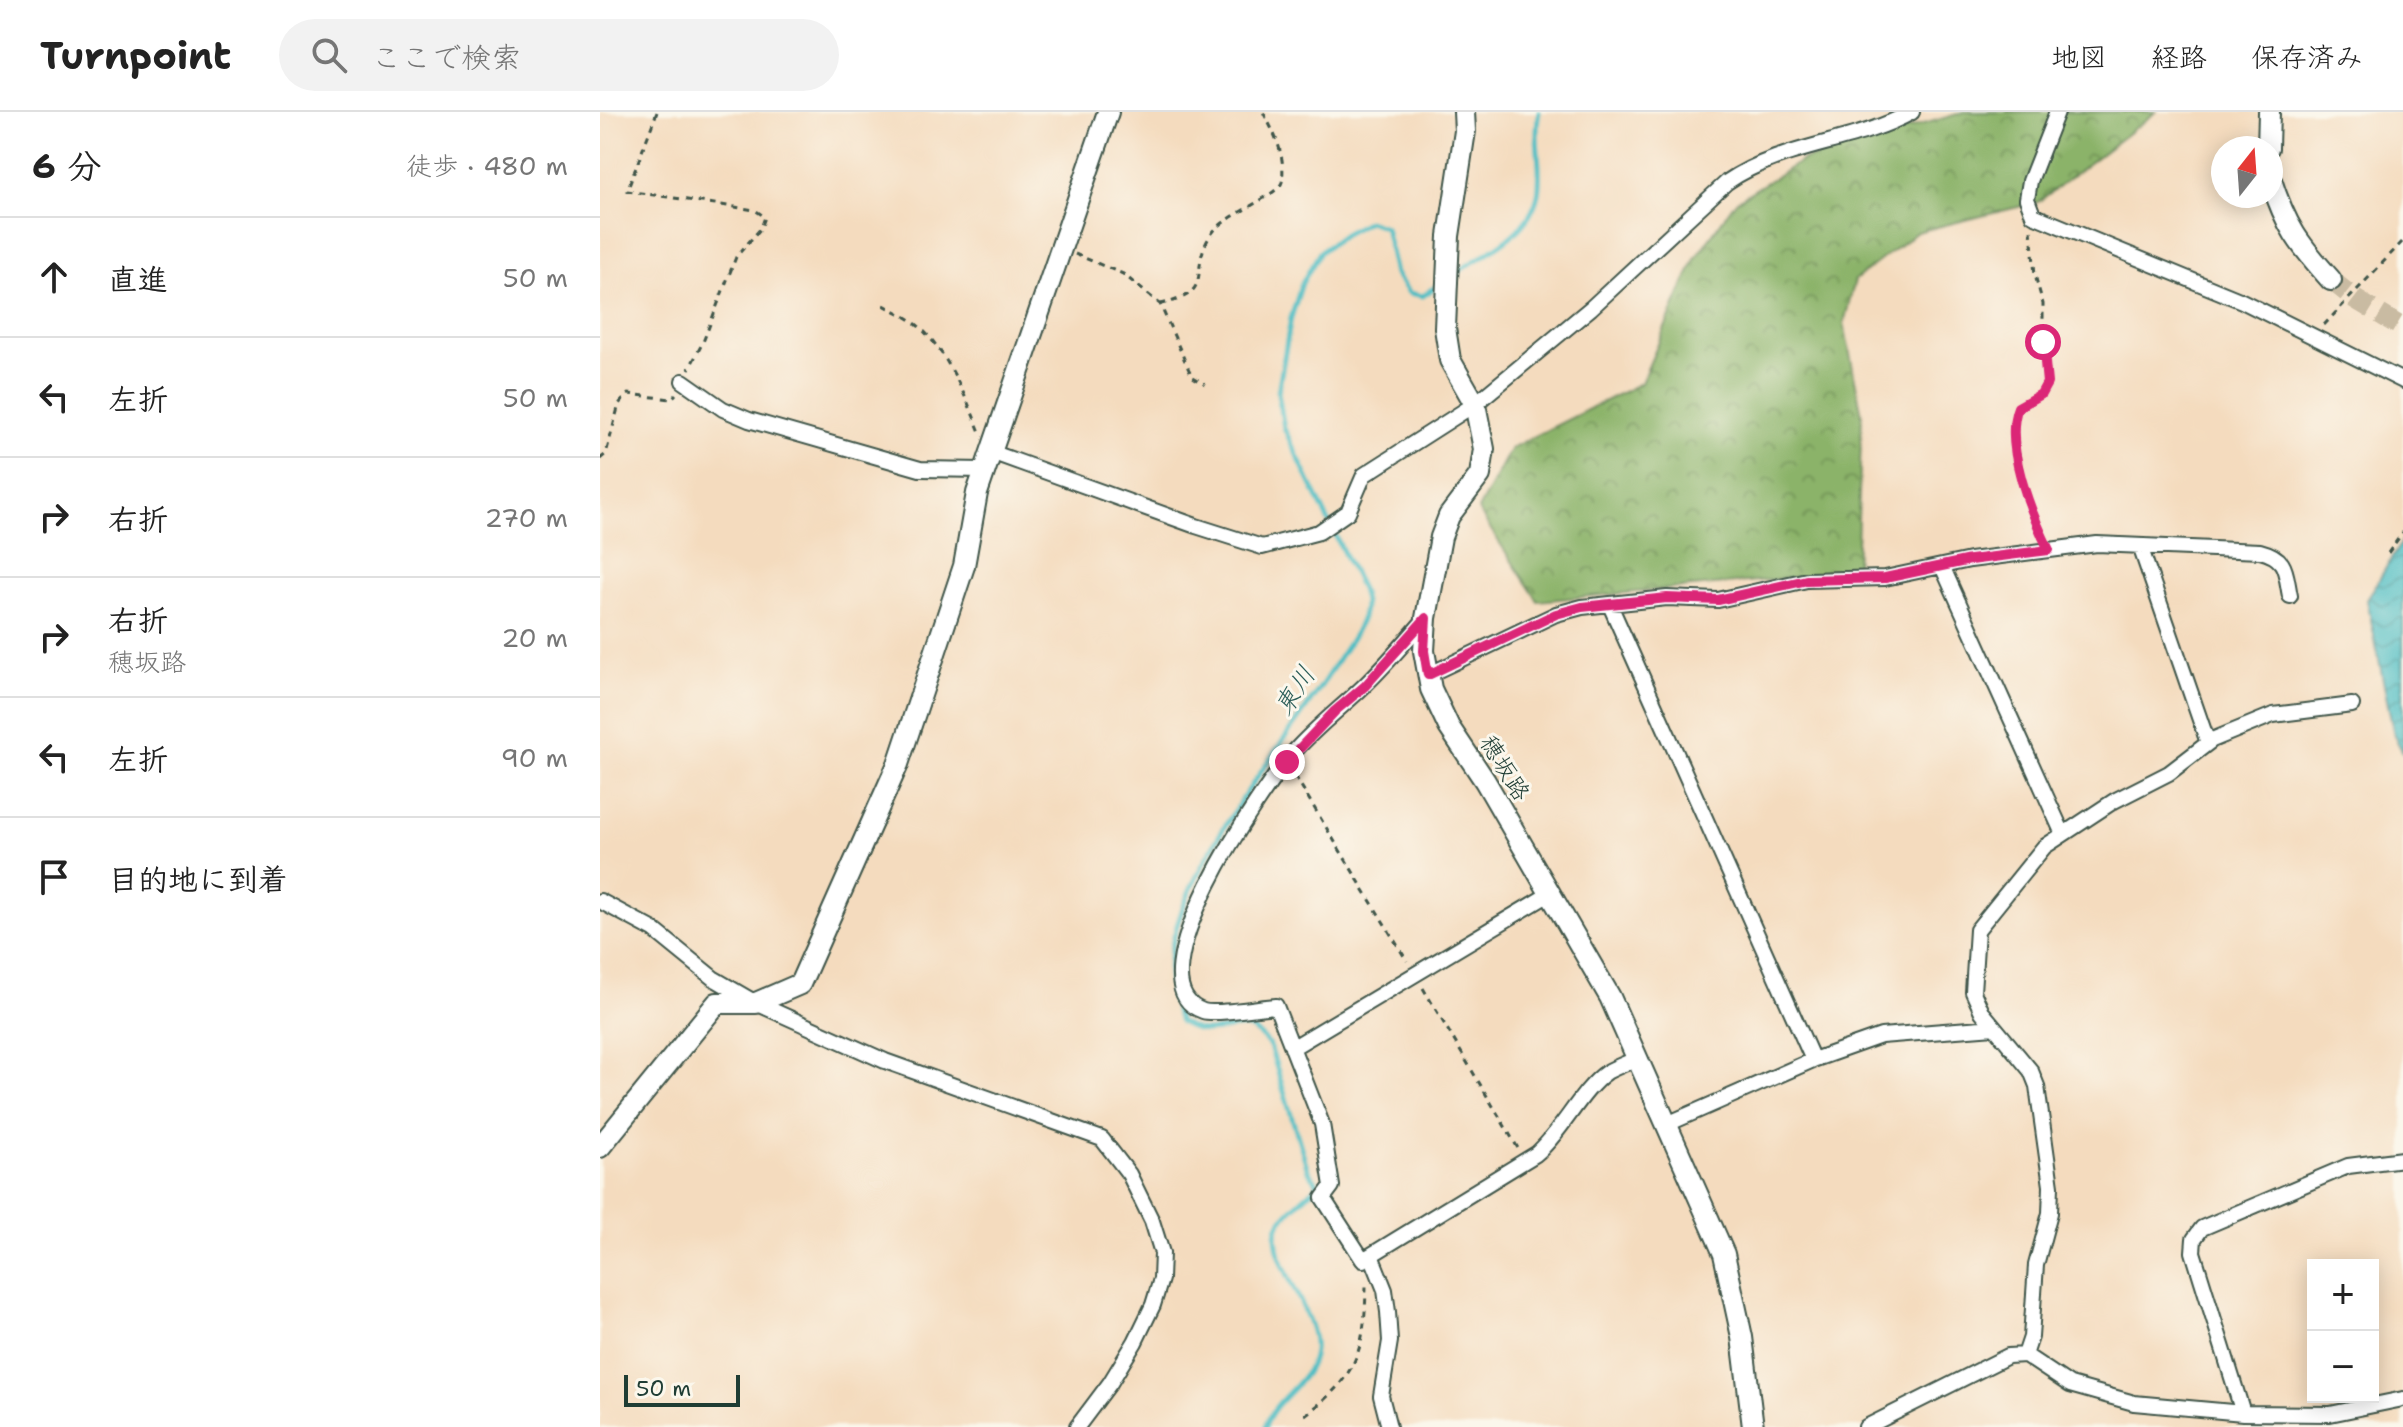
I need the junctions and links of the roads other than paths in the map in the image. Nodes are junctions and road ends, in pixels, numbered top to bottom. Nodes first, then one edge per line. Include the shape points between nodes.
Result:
1 (1108, 112) edge
2 (1464, 112) edge
3 (1912, 112) edge
4 (2057, 112) edge
5 (2269, 112) edge
6 (2268, 136) edge
7 (2280, 208) edge
8 (2331, 280) tunnel mouth
9 (683, 381) road end
10 (2403, 381) edge
11 (1475, 404) junction
12 (989, 456) junction
13 (2140, 546) junction
14 (1942, 566) junction
15 (2290, 596) dead end
16 (1610, 605) junction
17 (1426, 618) junction
18 (1428, 675) junction
19 (2352, 705) dead end
20 (2208, 743) junction
21 (2063, 834) junction
22 (1551, 893) junction
23 (600, 901) edge
24 (756, 1003) junction
25 (1994, 1027) junction
26 (1292, 1048) junction
27 (1636, 1059) junction
28 (1813, 1060) junction
29 (1665, 1125) junction
30 (600, 1147) edge
31 (2403, 1159) edge
32 (1367, 1258) junction
33 (2025, 1355) junction
34 (2403, 1399) edge
35 (2243, 1413) junction
36 (1077, 1427) edge
37 (1389, 1427) edge
38 (1753, 1427) edge
39 (1866, 1427) edge

1 - 12 main road
2 - 11 main road, 穂坂路 via 1445,328 1450,360
3 - 11 street via 1867,132 1745,169
4 - 10 street via 2030,181 2027,199 2033,215 2242,301
5 - 6 main road
7 - 8 main road via 2303,248
9 - 12 street via 749,420 920,469
11 - 12 street via 1364,475 1340,520 1319,532 1262,547
11 - 17 main road, 穂坂路 via 1484,449 1480,475 1449,516 1441,537
12 - 24 main road via 964,566 898,764 800,984
13 - 14 street via 2097,544
13 - 15 street via 2275,555 2283,564
13 - 20 street
14 - 16 street via 1885,578 1807,580 1718,600 1667,598
14 - 21 street
16 - 18 street via 1556,614
16 - 28 street
17 - 18 main road, 穂坂路
17 - 26 street via 1365,686 1293,753 1205,888 1185,943 1179,984 1190,1003 1205,1012 1276,1006
18 - 22 main road, 穂坂路 via 1449,727
19 - 20 street via 2273,715
20 - 21 street via 2169,773
21 - 25 street via 2044,847 1977,930 1973,992
22 - 26 street
22 - 27 main road, 穂坂路 via 1610,997
23 - 24 street via 654,930 713,978
24 - 30 main road via 717,1003
24 - 36 street via 885,1061 1102,1139 1129,1174 1162,1253 1161,1279 1135,1342
25 - 28 street via 1881,1036
25 - 33 street via 2037,1086 2051,1186
26 - 32 street via 1322,1124 1332,1186 1323,1198
27 - 29 main road, 穂坂路
27 - 32 street via 1607,1072 1536,1154
28 - 29 street
29 - 38 main road, 穂坂路 via 1724,1254 1742,1337
31 - 35 street via 2348,1166 2202,1228 2194,1239 2193,1252
32 - 37 street via 1385,1290 1388,1312 1390,1341 1381,1396
33 - 35 street via 2070,1385 2102,1396
33 - 39 street via 2008,1356
34 - 35 street via 2330,1414

